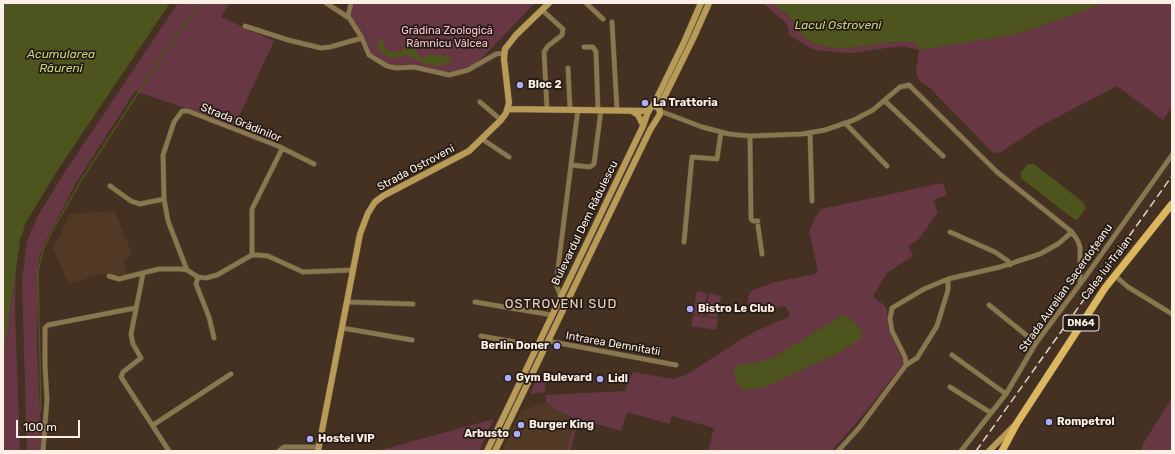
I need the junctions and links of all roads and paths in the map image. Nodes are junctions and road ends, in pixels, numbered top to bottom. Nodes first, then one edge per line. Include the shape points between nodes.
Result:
1 (326, 3) edge
2 (351, 3) edge
3 (549, 3) edge
4 (586, 3) edge
5 (700, 3) edge
6 (709, 3) edge
7 (542, 10) junction
8 (348, 17) junction
9 (603, 19) dead end
10 (612, 22) dead end
11 (245, 26) dead end
12 (362, 38) junction
13 (584, 47) dead end
14 (504, 53) junction
15 (568, 68) dead end
16 (885, 101) junction
17 (480, 102) dead end
18 (508, 109) junction
19 (547, 109) junction
20 (570, 109) junction
21 (578, 109) junction
22 (600, 110) junction
23 (617, 110) junction
24 (650, 110) junction
25 (630, 111) junction
26 (659, 113) junction
27 (501, 120) junction
28 (845, 123) junction
29 (643, 125) junction
30 (721, 132) junction
31 (810, 133) junction
32 (750, 136) junction
33 (482, 139) junction
34 (282, 149) junction
35 (1172, 155) edge
36 (944, 156) dead end
37 (509, 157) dead end
38 (314, 164) dead end
39 (571, 165) junction
40 (887, 166) dead end
41 (110, 186) dead end
42 (164, 199) junction
43 (812, 201) dead end
44 (1172, 204) edge
45 (950, 232) dead end
46 (1072, 232) junction
47 (684, 242) dead end
48 (762, 254) dead end
49 (252, 256) junction
50 (1010, 265) junction
51 (187, 270) junction
52 (353, 270) junction
53 (143, 274) junction
54 (1114, 275) junction
55 (110, 276) dead end
56 (198, 277) junction
57 (948, 279) junction
58 (1080, 284) junction
59 (561, 296) junction
60 (347, 302) junction
61 (475, 302) dead end
62 (413, 304) dead end
63 (989, 305) dead end
64 (135, 308) junction
65 (1172, 314) edge
66 (552, 315) junction
67 (342, 328) junction
68 (481, 336) dead end
69 (214, 338) dead end
70 (412, 340) dead end
71 (548, 341) junction
72 (1036, 343) junction
73 (538, 346) junction
74 (952, 355) dead end
75 (676, 365) dead end
76 (906, 365) junction
77 (231, 374) dead end
78 (950, 387) dead end
79 (1006, 394) junction
80 (508, 408) junction
81 (514, 411) junction
82 (991, 413) junction
83 (1018, 423) junction
84 (153, 425) junction
85 (319, 449) edge
86 (43, 451) edge
87 (169, 451) edge
88 (279, 451) edge
89 (487, 451) edge
90 (495, 451) edge
91 (838, 451) edge
92 (961, 451) edge
93 (989, 451) edge
94 (1002, 451) edge

1 - 8 street
2 - 8 street
3 - 7 main road
4 - 9 street
5 - 24 main road, Bulevardul Dem Rădulescu via 685,40
6 - 26 main road, Bulevardul Dem Rădulescu
7 - 14 main road via 511,40
7 - 19 street via 563,29 562,35 544,52
8 - 12 street
10 - 23 street
11 - 12 street via 322,48
12 - 14 street via 371,57 387,66 414,67 441,74 459,73 496,54
13 - 22 street via 593,47 596,52
14 - 18 main road
15 - 20 street
16 - 28 street via 865,115
16 - 36 street
16 - 46 street via 903,85 911,86 998,172
17 - 27 street
18 - 19 main road
18 - 27 main road, Strada Ostroveni
19 - 20 main road
20 - 21 main road
21 - 22 main road
21 - 39 street
22 - 23 main road
22 - 39 street via 594,164 590,167
23 - 25 main road
24 - 25 main road
24 - 26 main road
24 - 26 main road via 652,117
24 - 29 main road, Bulevardul Dem Rădulescu
25 - 29 main road via 638,115
26 - 30 street
26 - 71 main road, Bulevardul Dem Rădulescu
27 - 33 main road, Strada Ostroveni
28 - 31 street
28 - 40 street
29 - 59 main road, Bulevardul Dem Rădulescu
30 - 32 street
30 - 47 street via 717,159 692,157
31 - 32 street
31 - 43 street
32 - 48 street via 751,218 758,223
33 - 37 street
33 - 52 main road, Strada Ostroveni via 463,154 375,202 362,227
34 - 38 street, Strada Grădinilor
34 - 42 street, Strada Grădinilor via 188,111 182,111 174,122 163,155
34 - 49 street via 252,209
35 - 58 street, Strada Aurelian Sacerdoțeanu
39 - 59 street via 556,284
41 - 42 street via 131,202 140,204
42 - 51 street via 168,221
44 - 54 main road, Calea lui Traian / DN64
45 - 50 street via 995,252
46 - 50 street via 1040,254
46 - 58 street via 1080,248
49 - 52 street via 268,256 303,272
49 - 56 street via 217,275
50 - 57 street
51 - 53 street via 159,269
51 - 56 street
52 - 60 main road, Strada Ostroveni
53 - 55 street via 119,279
53 - 64 street
54 - 65 street via 1134,291
54 - 83 main road, Calea lui Traian / DN64
56 - 69 street via 196,284
57 - 76 street via 948,290 938,326 917,358
57 - 76 street via 924,289 892,308 892,331 905,357
58 - 72 street, Strada Aurelian Sacerdoțeanu
59 - 66 main road, Bulevardul Dem Rădulescu
60 - 62 street
60 - 67 main road, Strada Ostroveni
61 - 66 street
63 - 72 street
64 - 84 street via 131,337 141,358 120,377
64 - 86 street via 45,328 44,365 48,400
66 - 73 main road, Bulevardul Dem Rădulescu
67 - 70 street
67 - 85 main road, Strada Ostroveni
68 - 73 street
71 - 75 street, Intrarea Demnitatii
71 - 81 main road, Bulevardul Dem Rădulescu
72 - 79 street, Strada Aurelian Sacerdoțeanu
73 - 80 main road, Bulevardul Dem Rădulescu
74 - 79 street
76 - 91 street via 859,428
77 - 84 street
78 - 82 street
79 - 82 street, Strada Aurelian Sacerdoțeanu
80 - 81 main road
80 - 89 main road, Bulevardul Dem Rădulescu
81 - 90 main road, Bulevardul Dem Rădulescu
82 - 92 street, Strada Aurelian Sacerdoțeanu
83 - 93 main road
83 - 94 main road, Calea lui Traian / DN64
84 - 87 street
85 - 88 street via 284,447

